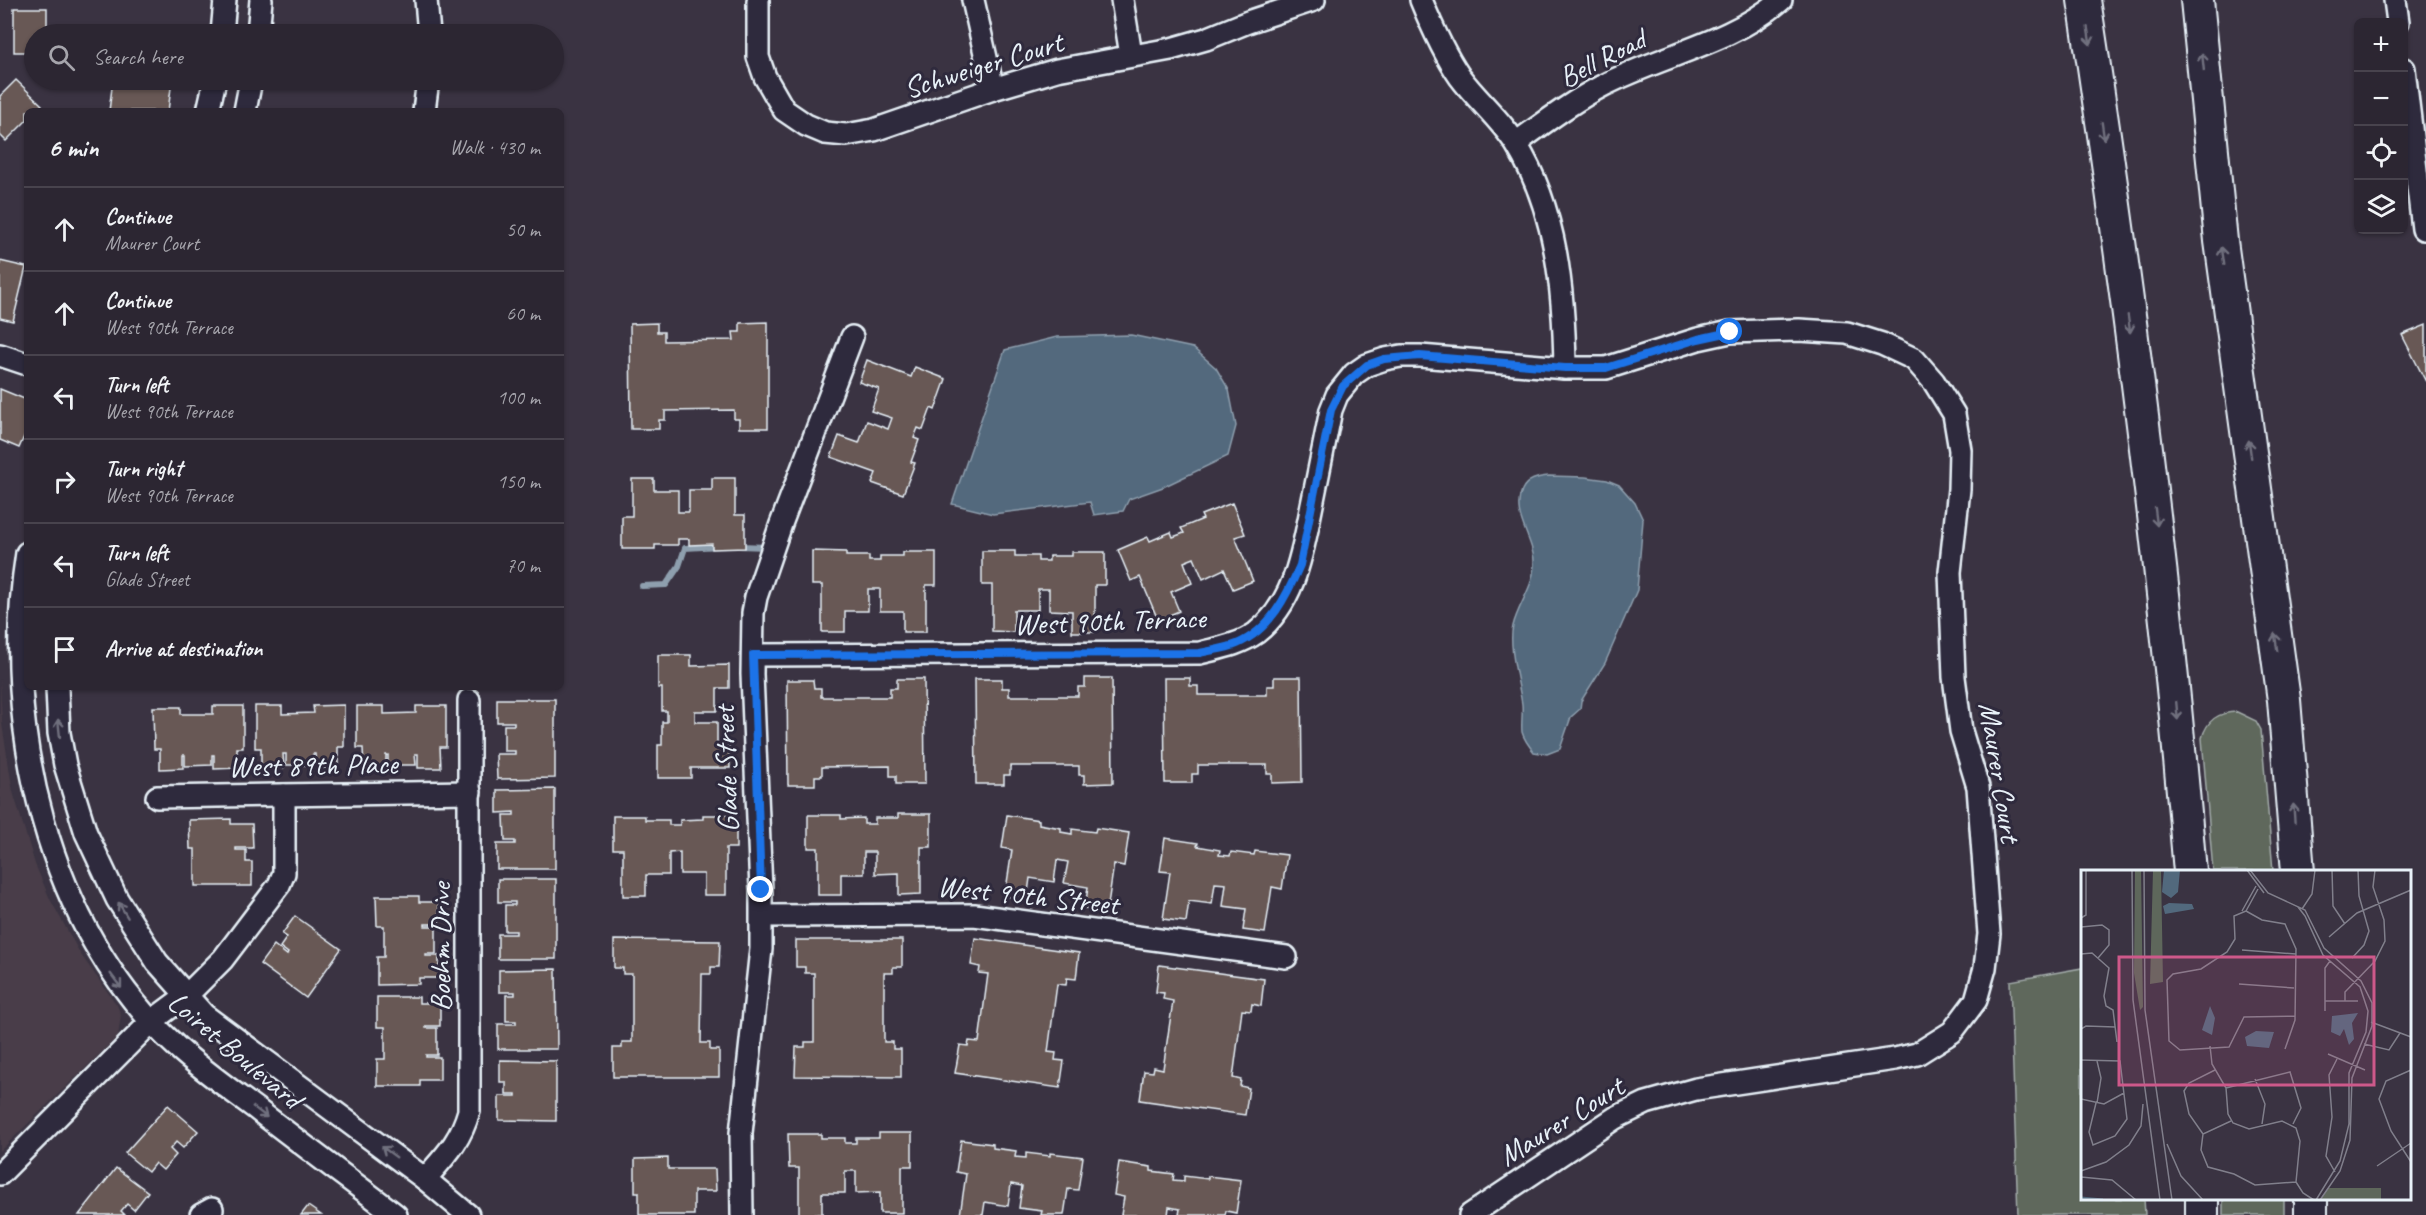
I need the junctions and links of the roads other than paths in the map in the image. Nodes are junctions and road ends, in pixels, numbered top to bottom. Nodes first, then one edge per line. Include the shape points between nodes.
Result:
1 (225, 0) edge
2 (261, 0) edge
3 (426, 0) edge
4 (758, 0) edge
5 (973, 0) edge
6 (1122, 0) edge
7 (1314, 0) edge
8 (1421, 0) edge
9 (1781, 0) edge
10 (2084, 0) edge
11 (2197, 0) edge
12 (2395, 0) edge
13 (2397, 18) edge
14 (223, 24) edge
15 (259, 24) edge
16 (428, 24) edge
17 (1131, 55) junction
18 (2403, 72) edge
19 (993, 89) junction
20 (213, 90) edge
21 (249, 90) edge
22 (427, 90) edge
23 (209, 108) edge
24 (246, 108) edge
25 (424, 108) edge
26 (1516, 143) junction
27 (2426, 229) edge
28 (852, 338) dead end
29 (0, 355) edge
30 (24, 363) edge
31 (1565, 368) junction
32 (24, 562) edge
33 (15, 589) edge
34 (753, 655) junction
35 (57, 690) edge
36 (470, 700) dead end
37 (470, 792) junction
38 (284, 795) junction
39 (157, 797) dead end
40 (2190, 870) edge
41 (2298, 870) edge
42 (762, 916) junction
43 (1286, 957) dead end
44 (187, 995) junction
45 (152, 1021) junction
46 (0, 1174) edge
47 (425, 1179) junction
48 (2311, 1200) edge
49 (396, 1215) edge
50 (468, 1215) edge
51 (742, 1215) edge
52 (1470, 1215) edge
53 (2312, 1215) edge

1 - 14 street
2 - 15 street
3 - 16 street
4 - 19 street, Schweiger Court via 758,57 765,77 784,110 825,133 846,135 874,130
5 - 19 street
6 - 17 street
7 - 17 street, Schweiger Court via 1206,39
8 - 26 street via 1435,35 1460,77
9 - 26 street, Bell Road via 1765,14 1728,33 1604,85
10 -> 40 highway via 2156,516
41 -> 11 highway via 2284,700 2221,241
12 - 13 street
17 - 19 street, Schweiger Court via 1057,70
18 - 27 street
20 - 23 street
21 - 24 street
22 - 25 street
26 - 31 street via 1540,196 1556,252
28 - 34 street, Glade Street via 756,597
29 - 30 street
31 - 34 street, West 90th Terrace via 1420,356 1384,359 1354,374 1337,395 1331,410 1300,565 1269,620 1236,644 1200,653
31 - 52 street, Maurer Court via 1606,368 1730,332 1799,330 1847,333 1882,344 1914,359 1934,382 1954,414 1960,450 1950,572 1954,677 1961,731 1978,788 1989,934 1986,968 1976,1000 1952,1032 1917,1054 1696,1089 1646,1103 1615,1118
32 - 33 street, Loiret Boulevard
33 -> 45 street, Loiret Boulevard via 10,697 20,775 32,817 59,890 77,923 124,991
34 - 42 street, Glade Street
44 -> 35 street, Loiret Boulevard via 135,930 97,859 65,765
36 - 37 street, Boehm Drive
37 - 38 street, West 89th Place
37 - 47 street, Boehm Drive via 470,1111 463,1133
38 - 39 street, West 89th Place
38 - 44 street via 284,873 279,885 223,958
42 - 43 street, West 90th Street via 974,915
42 - 51 street, Glade Street via 741,1133
44 - 45 street
47 -> 44 street, Loiret Boulevard via 204,1015
45 - 46 street
45 -> 49 street, Loiret Boulevard via 205,1070
47 - 50 street, Loiret Boulevard
48 - 53 highway

